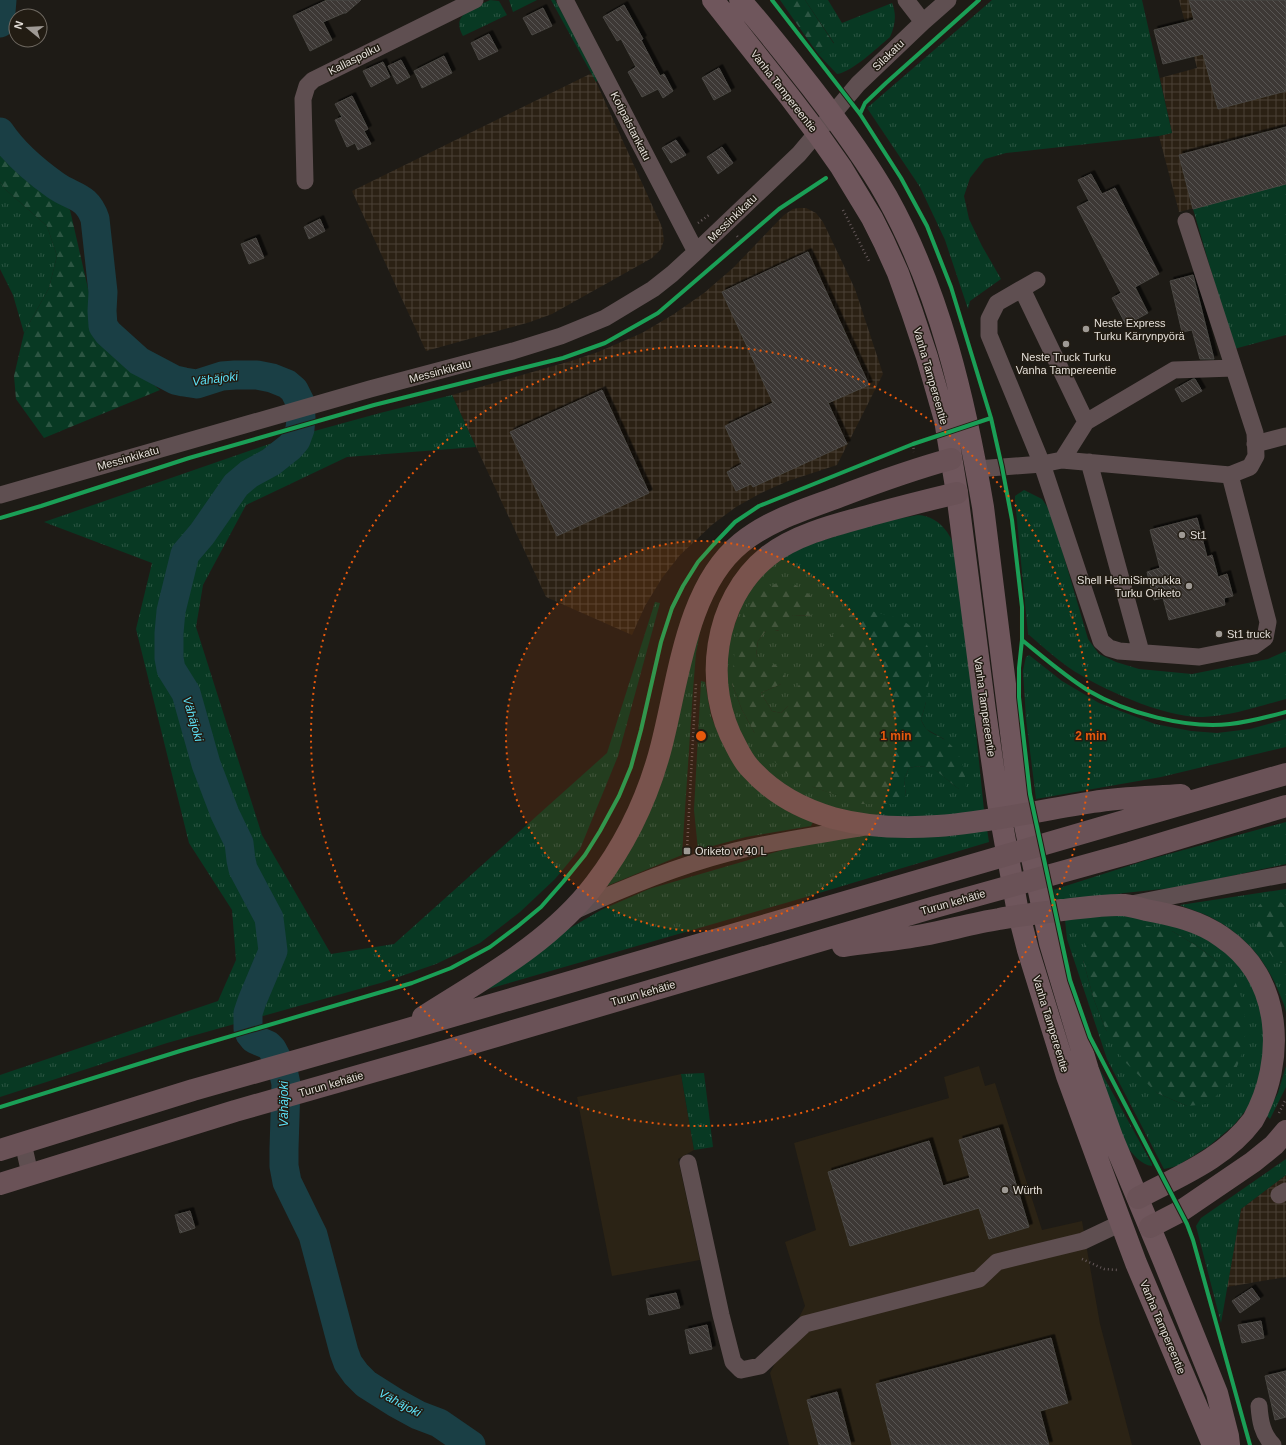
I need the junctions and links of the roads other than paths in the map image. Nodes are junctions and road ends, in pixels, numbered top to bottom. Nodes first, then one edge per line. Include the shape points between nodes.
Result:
1 (475, 0) edge
2 (565, 0) edge
3 (713, 0) edge
4 (740, 0) edge
5 (906, 0) edge
6 (948, 0) edge
7 (922, 22) junction
8 (832, 115) junction
9 (817, 133) junction
10 (305, 181) dead end
11 (1186, 221) dead end
12 (696, 252) junction
13 (1037, 280) dead end
14 (1022, 289) junction
15 (1234, 368) junction
16 (1086, 422) junction
17 (1286, 436) edge
18 (1255, 444) junction
19 (951, 459) junction
20 (1062, 460) junction
21 (1089, 462) junction
22 (1042, 464) junction
23 (977, 469) junction
24 (1230, 475) junction
25 (957, 493) junction
26 (0, 495) edge
27 (1141, 652) junction
28 (1286, 774) edge
29 (1228, 791) junction
30 (1286, 806) edge
31 (874, 826) junction
32 (1286, 874) edge
33 (1125, 905) junction
34 (569, 914) junction
35 (776, 954) junction
36 (401, 1031) junction
37 (1286, 1131) edge
38 (23, 1143) junction
39 (0, 1150) edge
40 (688, 1163) dead end
41 (30, 1174) junction
42 (0, 1184) edge
43 (1138, 1198) junction
44 (1122, 1223) junction
45 (1150, 1227) junction
46 (1260, 1406) dead end
47 (1213, 1445) edge
48 (1229, 1445) edge
49 (1273, 1445) edge

1 - 10 street, Kallaspolku via 313,80 307,86 303,98
2 - 12 street, Kotipalstankatu
3 - 9 main road, Vanha Tampereentie
4 - 8 main road, Vanha Tampereentie
5 - 7 street
6 - 7 street, Silakatu
7 - 8 street, Silakatu via 858,84
8 - 9 street, Silakatu
8 - 23 main road, Vanha Tampereentie via 886,196 917,260 952,359
9 - 12 street, Messinkikatu via 799,154
9 - 19 main road, Vanha Tampereentie via 872,218 898,272 945,420
11 - 15 street
12 - 26 street, Messinkikatu via 653,289 605,318 582,328 513,351 370,389
13 - 14 street
14 - 16 street
14 - 22 street via 997,303 989,319 989,335
15 - 16 street via 1174,370
15 - 18 street via 1254,432
16 - 20 street
17 - 18 street
18 - 24 street via 1256,456 1250,467
19 - 23 main road
19 - 25 main road, Vanha Tampereentie
19 - 34 highway via 779,518 730,553 700,598 690,628 658,758 644,799 606,869
20 - 21 street
20 - 22 street
21 - 24 street
21 - 27 street
22 - 23 street
22 - 27 street via 1101,641 1109,648
23 - 25 main road
23 - 43 main road, Vanha Tampereentie via 1018,797 1050,943 1088,1070 1112,1137
24 - 27 street via 1268,622 1265,638 1254,646 1199,657
25 - 31 highway via 842,523 788,543 759,564 743,583 722,629 717,660 719,702 731,738 750,768 773,789 802,807 836,819
25 - 44 main road, Vanha Tampereentie via 998,802 1017,907 1067,1076
28 - 29 highway
29 - 31 highway via 1095,801 975,822 928,826
29 - 36 highway
30 - 35 highway, Turun kehätie
31 - 34 street via 729,853 682,867 606,896
32 - 33 street
33 - 35 highway via 1000,918 922,936
33 - 43 highway via 1190,920 1222,936 1237,948 1262,979 1276,1017 1279,1038 1276,1069 1270,1090 1260,1109 1242,1132 1232,1143 1196,1168
34 - 36 highway via 498,971
35 - 41 highway, Turun kehätie via 235,1111
36 - 38 highway via 193,1090
37 - 45 highway via 1253,1162 1181,1211
38 - 39 highway
38 - 41 street
40 - 44 street via 733,1362 741,1370 760,1366 805,1324 979,1279 997,1262 1083,1241
41 - 42 highway, Turun kehätie
43 - 44 main road
43 - 45 main road, Vanha Tampereentie
44 - 45 main road
44 - 47 main road, Vanha Tampereentie via 1136,1263
45 - 48 main road, Vanha Tampereentie via 1217,1393
46 - 49 street via 1260,1420 1264,1432

